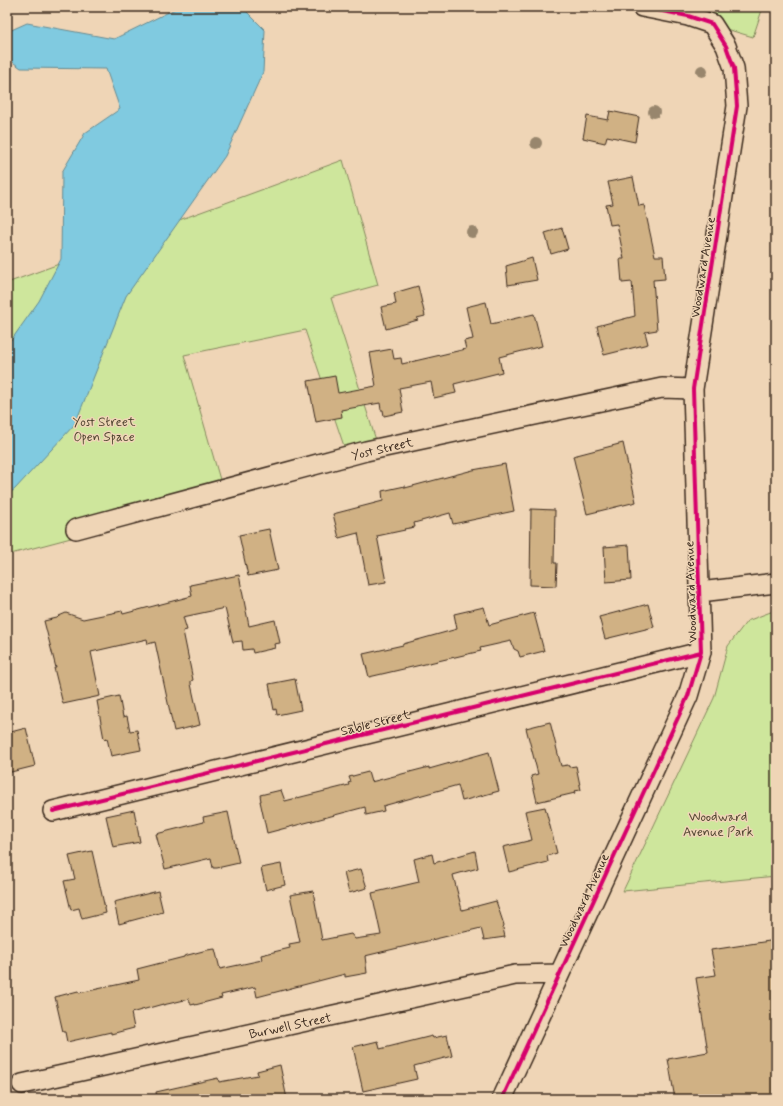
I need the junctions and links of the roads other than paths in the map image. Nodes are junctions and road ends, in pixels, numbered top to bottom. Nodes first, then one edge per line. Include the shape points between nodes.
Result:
1 (642, 7) edge
2 (693, 389) junction
3 (76, 529) dead end
4 (776, 583) edge
5 (700, 592) junction
6 (701, 652) junction
7 (53, 811) dead end
8 (559, 974) junction
9 (22, 1084) dead end
10 (502, 1099) edge

1 - 2 street, Woodward Avenue via 688,16 712,24 726,46 734,68 737,106
2 - 3 street, Yost Street via 662,388 366,451
2 - 5 street, Woodward Avenue
4 - 5 street
5 - 6 street, Woodward Avenue
6 - 7 street, Sable Street
6 - 8 street, Woodward Avenue via 688,696
8 - 9 street, Burwell Street via 516,975
8 - 10 street, Woodward Avenue

